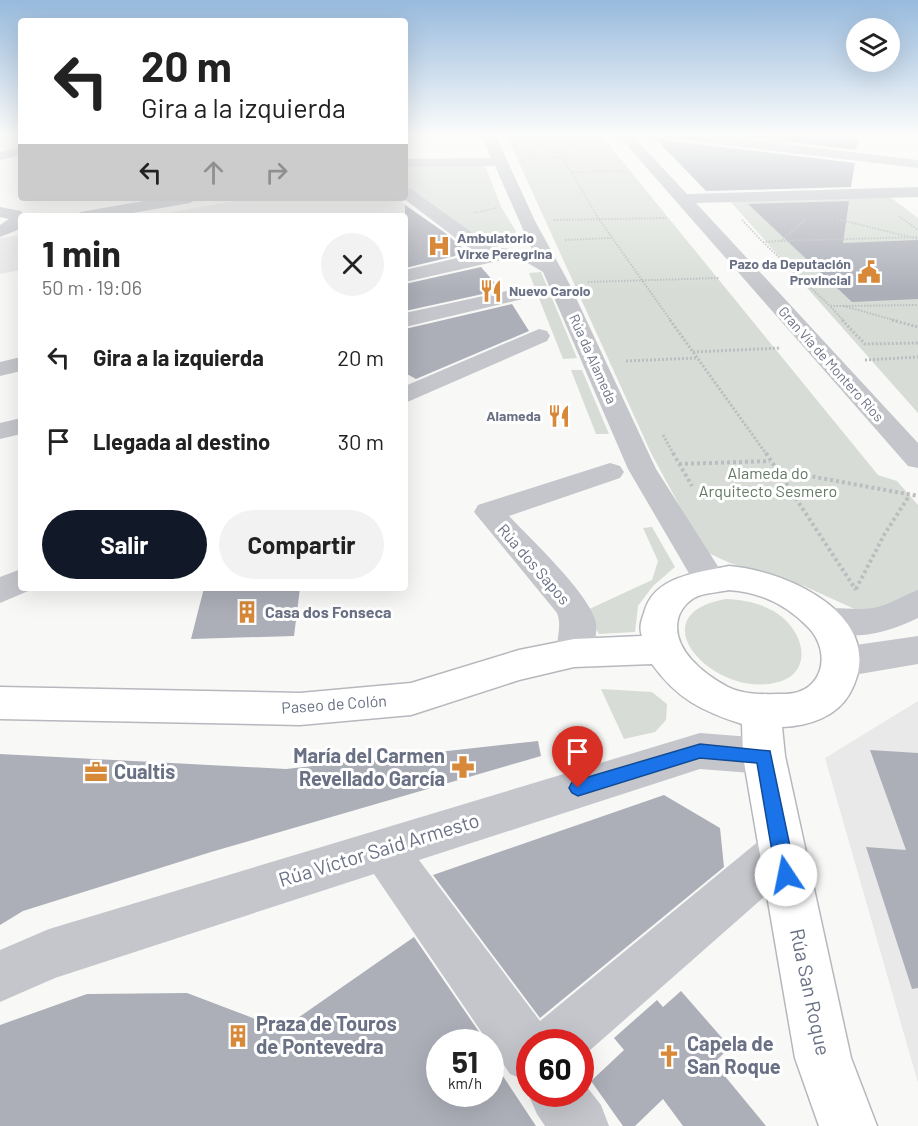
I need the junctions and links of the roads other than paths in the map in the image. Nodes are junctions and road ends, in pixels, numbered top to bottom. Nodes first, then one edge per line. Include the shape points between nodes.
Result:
1 (515, 187) edge
2 (671, 187) edge
3 (785, 187) edge
4 (903, 187) edge
5 (918, 192) edge
6 (408, 194) edge
7 (681, 199) junction
8 (173, 201) edge
9 (5, 203) edge
10 (103, 213) edge
11 (535, 221) junction
12 (12, 228) edge
13 (502, 254) junction
14 (474, 261) junction
15 (550, 267) junction
16 (408, 275) edge
17 (520, 294) dead end
18 (408, 319) edge
19 (539, 336) dead end
20 (18, 365) edge
21 (0, 369) edge
22 (408, 394) edge
23 (18, 427) edge
24 (0, 431) edge
25 (918, 460) edge
26 (610, 472) dead end
27 (709, 579) junction
28 (18, 582) edge
29 (0, 591) edge
30 (918, 603) edge
31 (823, 621) junction
32 (662, 649) junction
33 (918, 650) edge
34 (574, 653) junction
35 (842, 662) junction
36 (0, 703) edge
37 (763, 734) junction
38 (383, 849) junction
39 (781, 852) junction
40 (0, 976) edge
41 (573, 1029) edge
42 (516, 1034) edge
43 (566, 1107) edge
44 (580, 1126) edge
45 (848, 1126) edge

1 - 11 street, Rúa da Alameda
2 - 7 street, Gran Vía de Montero Ríos
3 - 7 street
4 - 5 street
6 - 14 street via 484,250 466,257
7 - 25 street, Gran Vía de Montero Ríos
8 - 10 street
9 - 12 street via 18,218
11 - 13 street
11 - 15 street, Rúa da Alameda
13 - 14 street
13 - 15 street via 531,257
14 - 16 street
15 - 27 street, Rúa da Alameda via 642,469
17 - 18 street
19 - 22 street
20 - 21 street
23 - 24 street
26 - 34 street, Rúa dos Sapos via 489,512 572,607 578,621
27 - 31 main road via 750,580 770,586 800,601
27 - 32 main road via 676,592 665,603 659,616
28 - 29 street
30 - 31 street via 881,621
31 - 35 main road via 840,648
32 - 34 main road, Paseo de Colón
32 - 37 main road via 672,666 689,682 710,697 735,707
33 - 35 street
34 - 36 main road, Paseo de Colón via 519,665 411,699 311,708
35 - 37 main road via 832,690 820,701 784,712
37 - 38 street, Rúa Víctor Said Armesto
37 - 39 main road, Rúa San Roque
38 - 40 street, Rúa Víctor Said Armesto via 49,954
38 - 42 street
39 - 41 street
39 - 45 main road, Rúa San Roque via 823,1058
43 - 44 street

